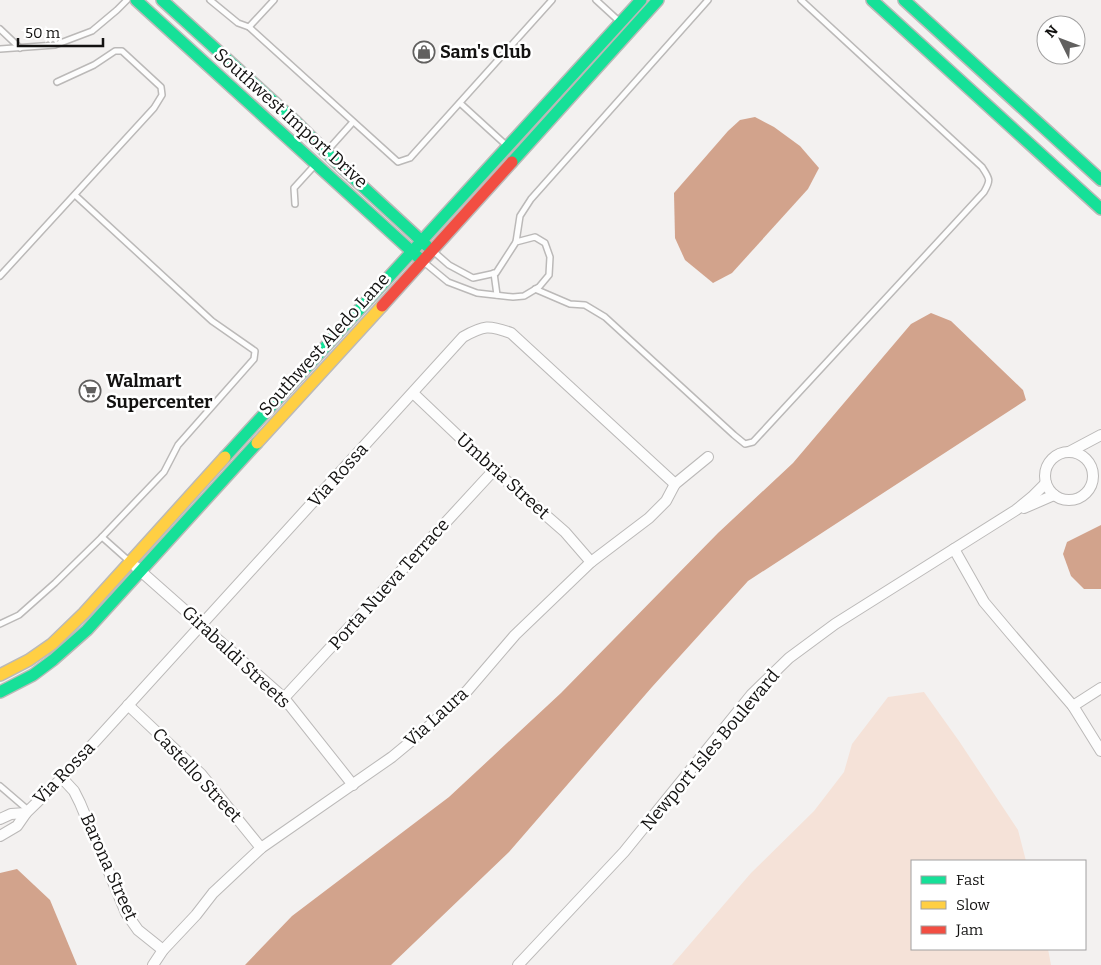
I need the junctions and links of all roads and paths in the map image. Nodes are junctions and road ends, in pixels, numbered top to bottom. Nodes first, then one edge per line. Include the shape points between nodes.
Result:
1 (127, 0) edge
2 (136, 0) edge
3 (162, 0) edge
4 (210, 0) edge
5 (274, 0) edge
6 (552, 0) edge
7 (596, 0) edge
8 (640, 0) edge
9 (658, 0) edge
10 (708, 0) edge
11 (801, 0) edge
12 (872, 0) edge
13 (904, 0) edge
14 (621, 23) junction
15 (249, 28) junction
16 (0, 29) edge
17 (630, 31) junction
18 (20, 48) junction
19 (0, 49) edge
20 (57, 82) dead end
21 (460, 103) junction
22 (353, 122) junction
23 (508, 147) junction
24 (326, 152) junction
25 (518, 156) junction
26 (316, 164) junction
27 (1101, 180) edge
28 (75, 195) junction
29 (295, 204) dead end
30 (1101, 209) edge
31 (421, 241) junction
32 (516, 242) junction
33 (432, 250) junction
34 (412, 251) junction
35 (423, 261) junction
36 (494, 273) junction
37 (0, 276) edge
38 (535, 289) junction
39 (497, 296) junction
40 (412, 393) junction
41 (1101, 435) edge
42 (1069, 452) junction
43 (708, 457) dead end
44 (494, 470) junction
45 (1101, 473) edge
46 (1092, 481) junction
47 (1046, 483) junction
48 (675, 484) junction
49 (1054, 495) junction
50 (1016, 510) junction
51 (102, 537) junction
52 (954, 549) junction
53 (130, 561) junction
54 (591, 562) junction
55 (141, 572) junction
56 (0, 624) edge
57 (202, 624) junction
58 (0, 676) edge
59 (1101, 688) edge
60 (0, 692) edge
61 (284, 698) junction
62 (128, 705) junction
63 (1073, 706) junction
64 (1101, 751) edge
65 (62, 778) junction
66 (353, 785) junction
67 (0, 786) edge
68 (27, 811) junction
69 (0, 819) edge
70 (0, 836) edge
71 (261, 848) junction
72 (163, 950) junction
73 (153, 965) edge
74 (518, 965) edge

1 - 18 lane via 92,31 54,45
2 - 26 street, Southwest Import Drive
3 - 24 street, Southwest Import Drive
4 - 15 lane
5 - 15 lane
6 - 21 lane
7 - 14 lane
8 - 14 street, Southwest Aledo Lane
9 - 17 street, Southwest Aledo Lane
10 - 32 lane via 531,199 520,216
11 - 38 lane via 982,167 989,183 984,192 753,442 745,444 605,317 585,304 570,304
12 - 30 street
13 - 27 street
14 - 17 lane
14 - 23 street, Southwest Aledo Lane
15 - 22 lane
16 - 18 lane
17 - 25 street, Southwest Aledo Lane
18 - 19 lane
20 - 28 lane via 115,51 122,51 161,88 162,94 154,108
21 - 22 lane via 410,158 398,162
21 - 23 lane
22 - 24 lane
23 - 25 lane
23 - 31 street, Southwest Aledo Lane
24 - 26 lane
24 - 31 street, Southwest Import Drive
25 - 33 street, Southwest Aledo Lane
26 - 29 lane via 294,188
26 - 34 street, Southwest Import Drive
28 - 37 lane
28 - 51 lane via 212,321 255,351 254,359 178,445 164,472
31 - 33 street, Southwest Import Drive
31 - 34 street, Southwest Aledo Lane
32 - 36 lane
32 - 38 lane via 536,237 545,243 550,257 549,275
33 - 35 street, Southwest Aledo Lane
33 - 36 lane via 473,278
34 - 35 street, Southwest Import Drive
34 - 53 street, Southwest Aledo Lane
35 - 39 lane via 448,282 477,293
35 - 55 street, Southwest Aledo Lane
36 - 39 lane
38 - 39 lane via 524,296
40 - 44 street, Umbria Street
40 - 48 street, Via Rossa via 463,337 477,329 494,327 511,333
40 - 57 street, Via Rossa
41 - 42 street
42 - 46 street via 1078,453 1088,461 1093,473
42 - 47 street via 1051,460 1045,475
43 - 48 street, Via Laura
44 - 54 street, Umbria Street via 565,532
44 - 61 street, Porta Nueva Terrace
45 - 46 street
46 - 49 street via 1084,495 1076,499 1061,499
47 - 49 street
47 - 50 street, Newport Isles Boulevard
48 - 54 street, Via Laura via 666,501 649,518
49 - 50 street, Newport Isles Boulevard
50 - 52 street, Newport Isles Boulevard
51 - 53 lane
51 - 56 lane via 19,615
52 - 63 street via 984,602
52 - 74 street, Newport Isles Boulevard via 835,624 789,658 752,694 624,852
53 - 55 street, Girabaldi Streets
53 - 58 street, Southwest Aledo Lane via 52,644
54 - 66 street, Via Laura via 515,635 467,691 392,757
55 - 57 street, Girabaldi Streets
55 - 60 street, Southwest Aledo Lane via 87,630 53,660 33,675
57 - 61 street, Girabaldi Streets
57 - 62 street, Via Rossa
59 - 63 street
61 - 66 street, Girabaldi Streets
62 - 65 street, Via Rossa
62 - 71 street, Castello Street via 201,774
63 - 64 street
65 - 68 street, Via Rossa
65 - 72 street, Barona Street via 74,791 126,914 138,930
66 - 71 street, Via Laura
67 - 68 lane
68 - 69 street, Via Rossa
68 - 70 street, Via Rossa via 17,826
71 - 72 street, Via Laura via 213,893
72 - 73 street, Via Laura

